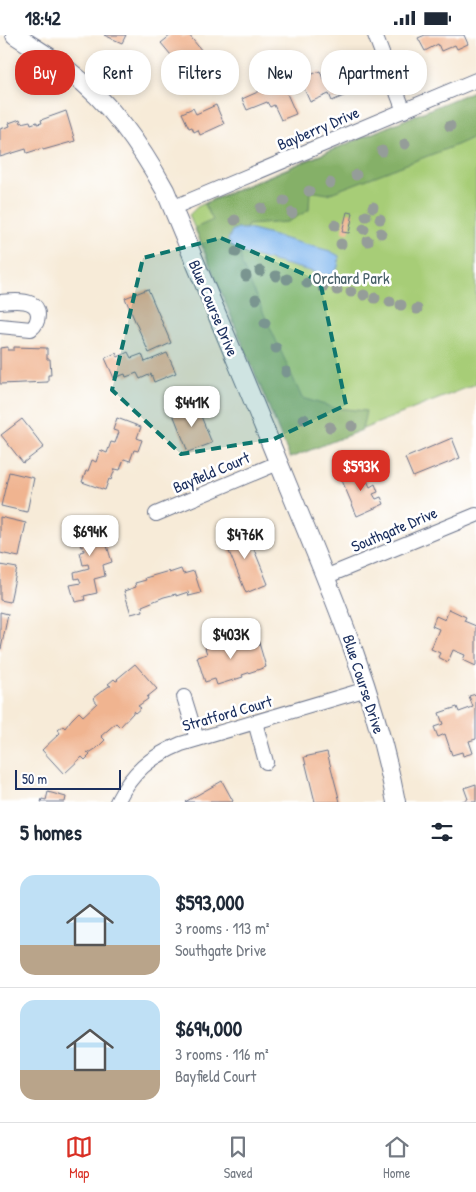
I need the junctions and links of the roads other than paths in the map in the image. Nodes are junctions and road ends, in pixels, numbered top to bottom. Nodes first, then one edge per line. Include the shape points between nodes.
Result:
1 (15, 35) edge
2 (375, 35) edge
3 (476, 80) edge
4 (404, 111) junction
5 (172, 208) junction
6 (0, 302) edge
7 (0, 325) edge
8 (278, 463) junction
9 (156, 514) dead end
10 (476, 515) edge
11 (326, 577) junction
12 (367, 689) junction
13 (184, 697) dead end
14 (255, 722) junction
15 (197, 739) junction
16 (266, 762) dead end
17 (117, 802) edge
18 (396, 802) edge

1 - 5 main road, Blue Course Drive via 70,72 105,104 146,157
2 - 4 street
3 - 4 street, Bayberry Drive
4 - 5 street, Bayberry Drive
5 - 8 main road, Blue Course Drive
6 - 7 street via 29,303 38,315 31,329
8 - 9 street, Bayfield Court
8 - 11 main road, Blue Course Drive
10 - 11 street, Southgate Drive
11 - 12 main road, Blue Course Drive
12 - 14 street, Stratford Court
12 - 18 main road, Blue Course Drive
13 - 15 street
14 - 15 street, Stratford Court
14 - 16 street
15 - 17 street, Stratford Court via 162,752 140,769

